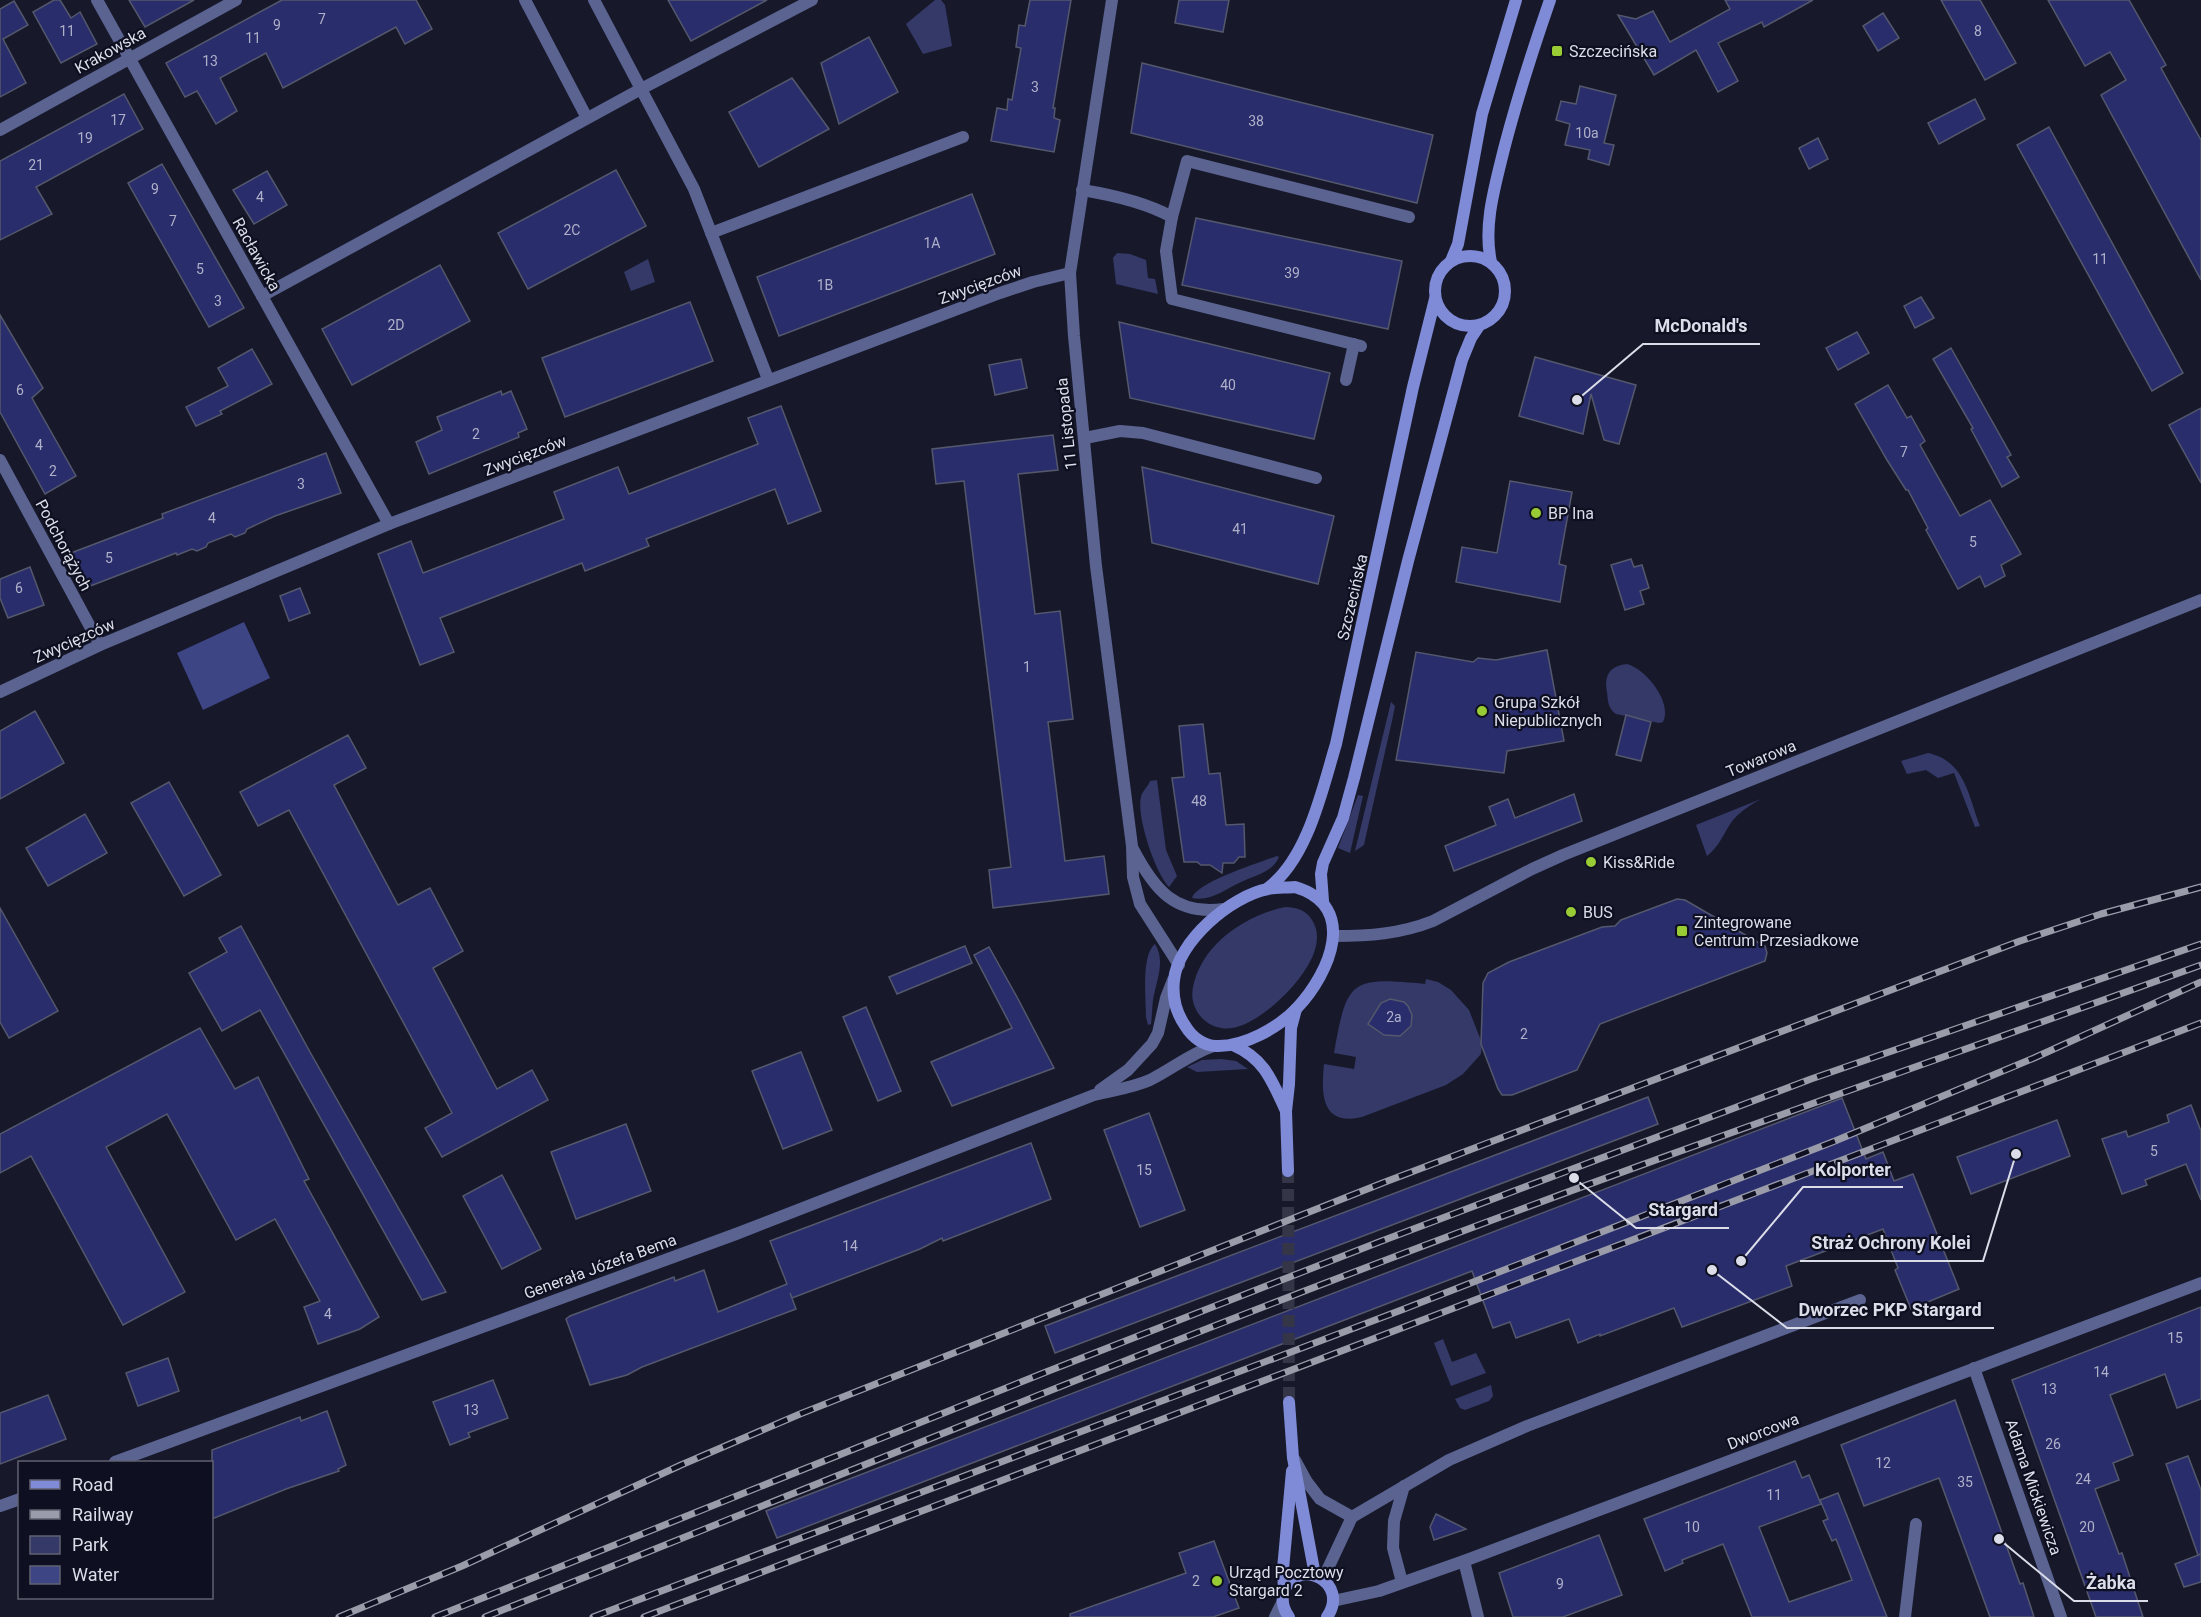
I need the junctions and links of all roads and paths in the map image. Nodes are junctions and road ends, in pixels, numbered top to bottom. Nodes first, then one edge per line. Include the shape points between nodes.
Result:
1 (97, 0) edge
2 (236, 0) edge
3 (525, 0) edge
4 (594, 0) edge
5 (812, 0) edge
6 (1112, 0) edge
7 (1516, 0) edge
8 (1550, 0) edge
9 (128, 58) junction
10 (640, 89) junction
11 (587, 118) junction
12 (0, 130) edge
13 (963, 137) dead end
14 (1082, 190) junction
15 (1172, 217) junction
16 (1409, 217) dead end
17 (711, 233) junction
18 (1451, 261) junction
19 (1491, 262) junction
20 (1070, 273) junction
21 (262, 296) junction
22 (1435, 300) junction
23 (1479, 326) junction
24 (768, 379) junction
25 (1346, 380) dead end
26 (1085, 438) junction
27 (0, 460) edge
28 (1316, 478) dead end
29 (389, 524) junction
30 (2201, 600) edge
31 (100, 645) junction
32 (0, 692) edge
33 (1132, 846) junction
34 (1268, 888) junction
35 (1323, 901) junction
36 (1224, 909) junction
37 (1334, 936) junction
38 (1179, 965) junction
39 (1174, 978) junction
40 (1296, 1009) junction
41 (1233, 1045) junction
42 (1213, 1046) junction
43 (1094, 1095) junction
44 (1286, 1111) junction
45 (1288, 1171) tunnel mouth
46 (2201, 1282) edge
47 (1860, 1300) dead end
48 (1974, 1368) junction
49 (1289, 1402) tunnel mouth
50 (1293, 1458) junction
51 (119, 1461) edge
52 (1404, 1486) junction
53 (18, 1500) edge
54 (0, 1506) edge
55 (1352, 1517) junction
56 (1916, 1524) dead end
57 (1464, 1561) junction
58 (1319, 1577) junction
59 (1402, 1582) junction
60 (1333, 1601) junction
61 (1283, 1609) edge
62 (1327, 1617) edge
63 (1478, 1617) edge
64 (1905, 1617) edge
65 (2061, 1617) edge

1 - 9 street, Racławicka
2 - 9 street, Krakowska
3 - 11 street
4 - 10 street
5 - 10 street
6 - 14 street, 11 Listopada
7 - 18 main road via 1482,114 1458,244
8 - 19 main road via 1499,169 1488,224
9 - 12 street, Krakowska
9 - 21 street, Racławicka
10 - 11 street
10 - 17 street via 694,189
11 - 21 street
13 - 17 street
14 - 15 street via 1151,207
14 - 20 street, 11 Listopada
15 - 16 street via 1187,161
15 - 25 street via 1166,251 1173,299 1358,345
17 - 24 street
18 - 19 main road via 1471,256
18 - 22 main road via 1437,277
19 - 23 main road via 1502,274 1506,290 1493,318
20 - 24 street, Zwycięzców via 1017,287
20 - 26 street, 11 Listopada
21 - 29 street, Racławicka
22 - 23 main road via 1446,318 1456,324
22 - 34 main road, Szczecińska via 1336,744 1295,858
23 - 35 main road via 1462,360 1343,818 1323,863
24 - 29 street, Zwycięzców
26 - 28 street via 1120,431 1143,433
26 - 33 street, 11 Listopada via 1096,566
27 - 31 street, Podchorążych
29 - 31 street, Zwycięzców
30 - 37 street, Towarowa via 1542,864 1433,921 1383,935
31 - 32 street, Zwycięzców
33 - 36 street, 11 Listopada via 1163,894 1184,907
33 - 38 street, 11 Listopada via 1133,877 1140,904
34 - 35 main road via 1295,887
34 - 36 main road
35 - 37 main road via 1331,916
36 - 38 main road via 1196,935
37 - 40 main road via 1325,968
38 - 39 main road
39 - 42 main road via 1179,1015 1190,1033
39 - 43 street, Generała Józefa Bema via 1152,1044 1128,1070
40 - 41 main road via 1273,1027
40 - 44 main road via 1291,1028
41 - 42 main road
41 - 44 main road via 1247,1051 1266,1070
42 - 43 street, Generała Józefa Bema via 1151,1079
43 - 51 street, Generała Józefa Bema via 736,1234
44 - 45 main road
46 - 48 street, Dworcowa
47 - 52 street via 1527,1426 1449,1460
48 - 57 street, Dworcowa
48 - 65 street, Adama Mickiewicza
49 - 50 main road
50 - 55 street via 1320,1499
50 - 58 main road
50 - 61 main road
52 - 55 street
52 - 59 street via 1394,1521 1393,1548
53 - 54 street
55 - 58 street
56 - 64 street
57 - 59 street, Dworcowa
57 - 63 street
58 - 60 main road via 1333,1593
58 - 61 main road via 1299,1576 1292,1580
59 - 60 street, Dworcowa
60 - 62 main road

